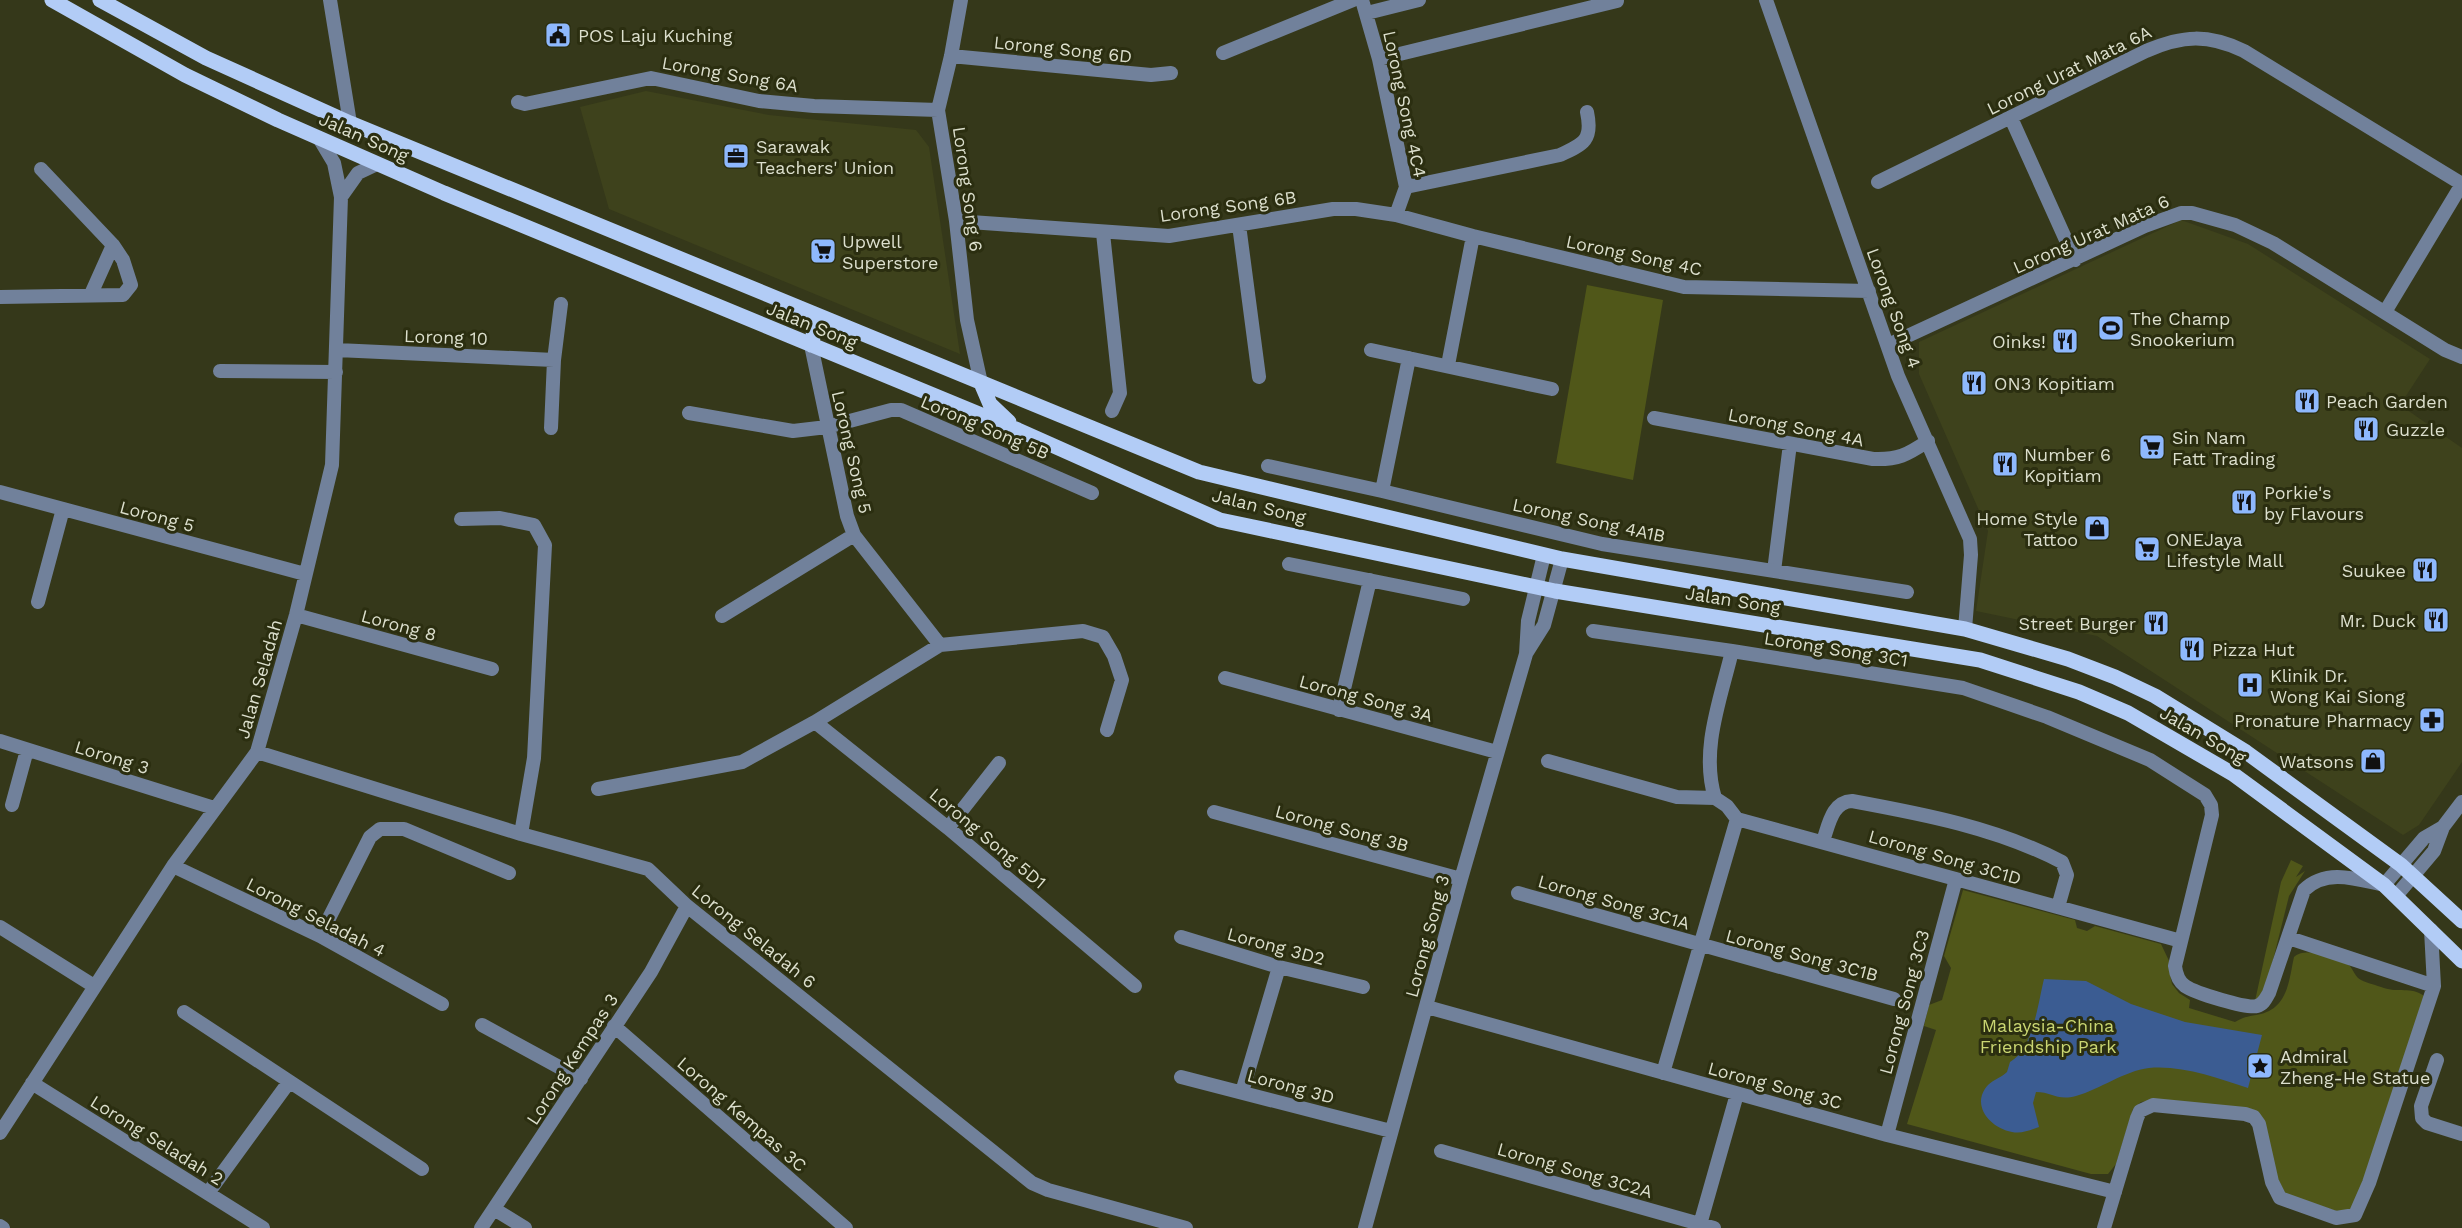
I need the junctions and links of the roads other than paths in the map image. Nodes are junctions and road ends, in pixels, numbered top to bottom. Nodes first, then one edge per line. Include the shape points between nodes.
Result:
1 (51, 0) edge
2 (100, 0) edge
3 (330, 0) edge
4 (961, 0) edge
5 (1353, 0) edge
6 (1419, 0) edge
7 (1617, 0) edge
8 (1766, 0) edge
9 (1365, 6) edge
10 (1223, 53) dead end
11 (951, 56) junction
12 (1379, 59) junction
13 (1171, 73) dead end
14 (518, 102) dead end
15 (938, 110) junction
16 (1587, 112) dead end
17 (2011, 118) junction
18 (350, 123) junction
19 (319, 138) junction
20 (377, 164) junction
21 (41, 169) dead end
22 (1878, 182) dead end
23 (2462, 184) edge
24 (1406, 187) junction
25 (341, 196) junction
26 (1396, 215) junction
27 (956, 220) junction
28 (1239, 225) junction
29 (1103, 233) junction
30 (1473, 236) junction
31 (113, 244) junction
32 (2075, 260) junction
33 (1869, 291) junction
34 (91, 294) junction
35 (0, 297) edge
36 (561, 304) dead end
37 (798, 307) junction
38 (2385, 312) junction
39 (811, 345) junction
40 (1888, 345) junction
41 (1371, 350) dead end
42 (337, 351) junction
43 (2462, 357) edge
44 (1409, 358) junction
45 (554, 360) junction
46 (1448, 365) junction
47 (220, 371) dead end
48 (336, 372) junction
49 (1259, 377) dead end
50 (981, 382) junction
51 (1552, 388) dead end
52 (1112, 411) dead end
53 (689, 413) dead end
54 (1654, 418) dead end
55 (827, 427) junction
56 (551, 428) dead end
57 (1018, 430) junction
58 (1928, 441) junction
59 (1790, 444) junction
60 (1268, 466) dead end
61 (1382, 491) junction
62 (0, 492) edge
63 (1092, 493) dead end
64 (63, 509) junction
65 (461, 519) dead end
66 (854, 535) junction
67 (1544, 555) junction
68 (1562, 559) junction
69 (1289, 564) dead end
70 (1774, 571) junction
71 (305, 574) junction
72 (1370, 580) junction
73 (1536, 587) junction
74 (1555, 591) junction
75 (1907, 592) dead end
76 (1463, 599) dead end
77 (38, 602) dead end
78 (297, 615) junction
79 (722, 616) dead end
80 (1965, 629) junction
81 (1593, 631) dead end
82 (940, 645) junction
83 (1732, 651) junction
84 (1526, 654) junction
85 (492, 669) dead end
86 (1225, 678) dead end
87 (1339, 710) junction
88 (815, 722) junction
89 (1107, 730) dead end
90 (0, 741) edge
91 (27, 750) junction
92 (257, 752) junction
93 (1497, 752) junction
94 (1548, 761) dead end
95 (999, 763) dead end
96 (598, 789) dead end
97 (1715, 798) junction
98 (2462, 802) edge
99 (12, 805) dead end
100 (214, 808) junction
101 (1214, 812) dead end
102 (1737, 819) junction
103 (2443, 827) junction
104 (948, 828) junction
105 (521, 834) junction
106 (1823, 841) junction
107 (2401, 865) junction
108 (173, 866) junction
109 (508, 873) dead end
110 (2413, 877) junction
111 (1461, 879) junction
112 (1956, 879) junction
113 (2384, 885) junction
114 (1518, 893) dead end
115 (2396, 896) junction
116 (687, 906) junction
117 (2058, 907) junction
118 (2462, 921) edge
119 (0, 927) edge
120 (2431, 930) junction
121 (320, 936) junction
122 (1181, 937) dead end
123 (2289, 938) junction
124 (2181, 941) junction
125 (1700, 946) junction
126 (2462, 961) edge
127 (1279, 966) junction
128 (94, 986) junction
129 (1135, 986) dead end
130 (2434, 986) junction
131 (1363, 987) dead end
132 (1894, 999) dead end
133 (442, 1004) dead end
134 (1427, 1007) junction
135 (184, 1012) dead end
136 (482, 1026) dead end
137 (614, 1026) junction
138 (2437, 1059) dead end
139 (1663, 1073) junction
140 (1181, 1077) dead end
141 (581, 1079) junction
142 (289, 1082) junction
143 (32, 1083) junction
144 (1242, 1092) junction
145 (1737, 1094) junction
146 (1391, 1131) junction
147 (0, 1133) edge
148 (2462, 1134) edge
149 (1887, 1135) junction
150 (1441, 1151) dead end
151 (422, 1168) dead end
152 (2115, 1192) junction
153 (208, 1193) junction
154 (494, 1209) junction
155 (1700, 1226) edge
156 (263, 1228) edge
157 (481, 1228) edge
158 (525, 1228) edge
159 (846, 1228) edge
160 (1186, 1228) edge
161 (1365, 1228) edge
162 (1714, 1228) edge
163 (2104, 1228) edge

1 - 19 main road, Jalan Song via 232,100
2 - 18 main road, Jalan Song via 206,58
3 - 18 street
4 - 11 street, Lorong Song 6
5 - 10 street
6 - 9 street
7 - 12 street
8 - 33 street, Lorong Song 4
9 - 12 street, Lorong Song 4C4
11 - 13 street, Lorong Song 6D via 1151,75
11 - 15 street, Lorong Song 6
12 - 24 street, Lorong Song 4C4
14 - 15 street, Lorong Song 6A via 525,104 651,78 759,101
15 - 27 street, Lorong Song 6
16 - 24 street via 1588,138 1560,155
17 - 22 street, Lorong Urat Mata 6A
17 - 23 street, Lorong Urat Mata 6A via 2167,42 2212,39 2244,51
17 - 32 street
18 - 37 main road, Jalan Song
19 - 20 main road, Jalan Song
19 - 25 street, Jalan Seladah via 334,163
20 - 25 street via 358,173
20 - 39 main road, Jalan Song
21 - 31 street
23 - 38 street
24 - 26 street, Lorong Song 4C4
25 - 42 street, Jalan Seladah
26 - 28 street, Lorong Song 6B via 1333,208
26 - 30 street, Lorong Song 4C
27 - 29 street, Lorong Song 6B
27 - 50 street, Lorong Song 6 via 967,320
28 - 29 street, Lorong Song 6B via 1169,236
28 - 49 street
29 - 52 street via 1120,393
30 - 33 street, Lorong Song 4C via 1684,287
30 - 46 street
31 - 34 street
31 - 34 street via 123,260 130,285 123,295
32 - 38 street, Lorong Urat Mata 6 via 2162,218 2192,213 2254,233
32 - 40 street, Lorong Urat Mata 6
33 - 40 street, Lorong Song 4
34 - 35 street
36 - 45 street
37 - 39 main road via 813,328
37 - 50 main road, Jalan Song
38 - 43 street, Lorong Urat Mata 6
39 - 55 street, Lorong Song 5
39 - 57 main road, Jalan Song
40 - 58 street, Lorong Song 4
41 - 44 street
42 - 45 street, Lorong 10
42 - 48 street, Jalan Seladah
44 - 46 street
44 - 61 street
45 - 56 street
46 - 51 street
47 - 48 street
48 - 71 street, Jalan Seladah via 332,465
50 - 57 main road via 990,404
50 - 67 main road, Jalan Song via 1199,472
53 - 55 street, Lorong Song 5B via 793,431
54 - 59 street, Lorong Song 4A
55 - 63 street, Lorong Song 5B via 901,410
55 - 66 street, Lorong Song 5
57 - 73 main road, Jalan Song via 1220,520
58 - 59 street, Lorong Song 4A via 1891,460
58 - 80 street, Lorong Song 4 via 1972,546
59 - 70 street
60 - 61 street, Lorong Song 4A1B
61 - 70 street, Lorong Song 4A1B via 1602,544
62 - 64 street, Lorong 5
64 - 71 street, Lorong 5
64 - 77 street
65 - 105 street via 500,518 534,525 545,545 534,758
66 - 79 street
66 - 82 street, Lorong Song 5
67 - 68 main road, Jalan Song
67 - 73 street, Lorong Song 3
68 - 74 street, Lorong Song 3
68 - 80 main road, Jalan Song
69 - 72 street
70 - 75 street, Lorong Song 4A1B
71 - 78 street, Jalan Seladah
72 - 76 street
72 - 87 street
73 - 74 main road, Jalan Song
73 - 84 street, Lorong Song 3
74 - 84 street, Lorong Song 3 via 1544,625
74 - 113 main road, Jalan Song via 1980,660 2079,692 2128,713 2233,774
78 - 85 street, Lorong 8
78 - 92 street, Jalan Seladah
80 - 107 main road, Jalan Song via 2068,659 2155,696 2246,752
81 - 83 street, Lorong Song 3C1
82 - 88 street
82 - 89 street via 1083,631 1103,637 1122,680
83 - 97 street via 1712,735 1710,778
83 - 124 street, Lorong Song 3C1 via 1963,688 2047,717 2150,760 2205,795 2212,815
84 - 93 street, Lorong Song 3
86 - 87 street, Lorong Song 3A
87 - 93 street, Lorong Song 3A
88 - 96 street via 742,762
88 - 104 street, Lorong Song 5D1
90 - 91 street, Lorong 3
91 - 99 street
91 - 100 street, Lorong 3
92 - 100 street, Jalan Seladah
92 - 105 street, Lorong Seladah 6
93 - 111 street, Lorong Song 3
94 - 97 street via 1677,796
95 - 104 street
97 - 102 street
98 - 103 street
100 - 108 street, Jalan Seladah
101 - 111 street, Lorong Song 3B
102 - 106 street, Lorong Song 3C1D
102 - 125 street
103 - 107 street via 2424,838
103 - 110 street via 2434,851
104 - 129 street, Lorong Song 5D1
105 - 116 street, Lorong Seladah 6 via 648,869
106 - 112 street, Lorong Song 3C1D
106 - 117 street, Lorong Song 3C1D via 1836,807 1843,801 1926,814 2029,846 2062,862 2067,875
107 - 110 main road, Jalan Song
107 - 113 street
108 - 121 street, Lorong Seladah 4
108 - 128 street, Jalan Seladah
109 - 121 street via 404,829 380,829 370,837
110 - 115 street
110 - 118 main road, Jalan Song
111 - 134 street, Lorong Song 3
112 - 117 street, Lorong Song 3C1D
112 - 149 street, Lorong Song 3C3
113 - 115 main road, Jalan Song
113 - 123 street via 2348,877 2312,882 2304,890
114 - 125 street, Lorong Song 3C1A
115 - 120 main road, Jalan Song
116 - 137 street, Lorong Kempas 3 via 651,972
116 - 160 street, Lorong Seladah 6 via 1032,1183
117 - 124 street, Lorong Song 3C1D
119 - 128 street
120 - 126 main road, Jalan Song
120 - 130 street
121 - 133 street, Lorong Seladah 4
122 - 127 street, Lorong 3D2
123 - 124 street, Lorong Song 3C1 via 2270,993 2256,1007 2184,986 2175,966
123 - 130 street
125 - 132 street, Lorong Song 3C1B
125 - 139 street
127 - 131 street, Lorong 3D2
127 - 144 street
128 - 143 street, Jalan Seladah
130 - 152 street via 2355,1215 2336,1218 2280,1198 2254,1117 2176,1107 2153,1105 2140,1111
134 - 139 street, Lorong Song 3C
134 - 146 street, Lorong Song 3
135 - 142 street
136 - 141 street
137 - 141 street, Lorong Kempas 3
137 - 159 street, Lorong Kempas 3C
138 - 148 street via 2421,1106 2422,1118
139 - 145 street, Lorong Song 3C
140 - 144 street, Lorong 3D
141 - 154 street, Lorong Kempas 3
142 - 151 street
142 - 153 street
143 - 147 street, Jalan Seladah
143 - 153 street, Lorong Seladah 2
144 - 146 street, Lorong 3D
145 - 149 street, Lorong Song 3C
145 - 155 street
146 - 161 street, Lorong Song 3
149 - 152 street, Lorong Song 3C
150 - 155 street, Lorong Song 3C2A
152 - 163 street
153 - 156 street, Lorong Seladah 2
154 - 157 street, Lorong Kempas 3
154 - 158 street
155 - 162 street, Lorong Song 3C2A

